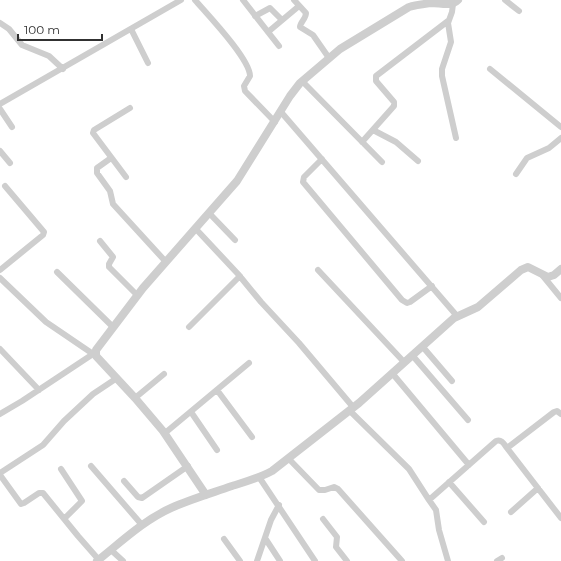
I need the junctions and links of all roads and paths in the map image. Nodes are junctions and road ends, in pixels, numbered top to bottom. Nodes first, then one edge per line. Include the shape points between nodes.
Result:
1 (168, 0) edge
2 (181, 0) edge
3 (197, 0) edge
4 (243, 0) edge
5 (294, 0) edge
6 (505, 0) edge
7 (456, 2) edge
8 (299, 6) junction
9 (168, 8) junction
10 (519, 11) dead end
11 (255, 16) junction
12 (282, 20) junction
13 (448, 21) junction
14 (0, 23) edge
15 (131, 29) junction
16 (268, 32) junction
17 (279, 46) dead end
18 (329, 58) junction
19 (148, 64) dead end
20 (63, 69) junction
21 (490, 69) dead end
22 (302, 81) junction
23 (0, 104) edge
24 (130, 108) dead end
25 (0, 109) edge
26 (281, 112) junction
27 (274, 122) junction
28 (12, 127) dead end
29 (561, 127) edge
30 (373, 130) junction
31 (456, 138) dead end
32 (561, 138) edge
33 (362, 142) junction
34 (0, 151) edge
35 (111, 158) junction
36 (322, 159) junction
37 (418, 161) dead end
38 (382, 162) dead end
39 (10, 164) dead end
40 (516, 174) dead end
41 (126, 177) dead end
42 (4, 186) dead end
43 (209, 213) junction
44 (196, 228) junction
45 (100, 240) dead end
46 (236, 240) dead end
47 (166, 262) junction
48 (561, 269) edge
49 (0, 270) edge
50 (318, 270) dead end
51 (57, 272) dead end
52 (543, 275) junction
53 (240, 276) junction
54 (0, 278) edge
55 (432, 286) junction
56 (137, 295) junction
57 (561, 298) edge
58 (458, 316) junction
59 (113, 327) junction
60 (189, 327) dead end
61 (422, 346) junction
62 (0, 350) edge
63 (94, 355) junction
64 (412, 355) junction
65 (404, 362) junction
66 (249, 363) dead end
67 (392, 373) junction
68 (164, 374) dead end
69 (117, 378) junction
70 (452, 381) dead end
71 (39, 390) junction
72 (217, 390) junction
73 (135, 398) junction
74 (351, 409) junction
75 (559, 411) edge
76 (191, 412) junction
77 (0, 414) edge
78 (468, 420) dead end
79 (165, 433) junction
80 (252, 437) dead end
81 (508, 448) junction
82 (217, 450) dead end
83 (288, 458) junction
84 (468, 465) junction
85 (91, 466) dead end
86 (188, 466) junction
87 (61, 469) dead end
88 (0, 474) edge
89 (259, 477) junction
90 (124, 481) dead end
91 (449, 482) junction
92 (538, 488) junction
93 (206, 495) junction
94 (429, 500) junction
95 (279, 505) junction
96 (561, 506) edge
97 (556, 511) junction
98 (511, 512) dead end
99 (561, 518) edge
100 (64, 519) junction
101 (323, 519) dead end
102 (484, 522) dead end
103 (142, 525) junction
104 (265, 538) junction
105 (224, 539) dead end
106 (111, 550) junction
107 (98, 560) edge
108 (123, 561) edge
109 (240, 561) edge
110 (258, 561) edge
111 (280, 561) edge
112 (315, 561) edge
113 (347, 561) edge
114 (402, 561) edge
115 (448, 561) edge

1 - 9 street
2 - 9 street
3 - 27 street via 235,47 249,70 250,76 244,86 245,90
4 - 11 street
5 - 8 street
6 - 10 street
7 - 13 street
7 - 18 street via 409,7 344,46
8 - 12 street
8 - 18 street via 307,15 300,27 314,35
9 - 15 street
11 - 12 street via 270,8
11 - 16 street
12 - 16 street
13 - 30 street via 376,76 376,82 394,104
13 - 31 street via 451,42 442,76
14 - 20 street via 9,29 22,45 49,56
15 - 19 street
15 - 20 street
16 - 17 street
18 - 22 street
20 - 23 street
21 - 29 street
22 - 26 street
22 - 33 street
24 - 35 street via 93,132
25 - 28 street
26 - 27 street
26 - 36 street
27 - 43 street via 237,181
30 - 33 street
30 - 37 street via 396,142
32 - 40 street via 549,148 527,158
33 - 38 street
34 - 39 street
35 - 41 street
35 - 47 street via 98,168 97,174 110,191 113,204
36 - 55 street
36 - 55 street via 304,177 303,182 402,300 410,302
42 - 49 street via 44,232
43 - 44 street
43 - 46 street
44 - 47 street
44 - 53 street
45 - 56 street via 113,257 109,267
47 - 56 street
48 - 52 street via 551,277
50 - 65 street
51 - 59 street
52 - 57 street
52 - 58 street via 525,268 478,307
53 - 60 street
53 - 74 street via 302,346
54 - 63 street via 46,322
55 - 58 street
56 - 59 street
58 - 61 street
59 - 63 street
61 - 64 street
61 - 70 street
62 - 71 street
63 - 69 street
63 - 71 street
64 - 65 street
64 - 78 street
65 - 67 street
66 - 72 street
67 - 74 street
67 - 84 street
68 - 73 street
69 - 73 street
69 - 88 street via 93,394 43,445
71 - 77 street
72 - 76 street
72 - 80 street
73 - 79 street
74 - 83 street
74 - 94 street via 409,469
75 - 81 street
76 - 79 street
76 - 82 street
79 - 86 street
81 - 84 street via 500,441 496,441
81 - 92 street
83 - 89 street via 272,471
83 - 114 street via 318,490 338,488
84 - 91 street
85 - 103 street
86 - 90 street via 142,498 138,497
86 - 93 street
87 - 100 street via 82,501
88 - 100 street via 21,504 42,492
89 - 93 street
89 - 95 street
91 - 94 street
91 - 102 street
92 - 97 street
92 - 98 street
93 - 103 street via 171,508
94 - 115 street via 436,510
95 - 104 street
95 - 112 street
96 - 97 street
97 - 99 street
100 - 107 street
101 - 113 street via 337,537 336,547
103 - 106 street
104 - 110 street
104 - 111 street
105 - 109 street
106 - 107 street
106 - 108 street

